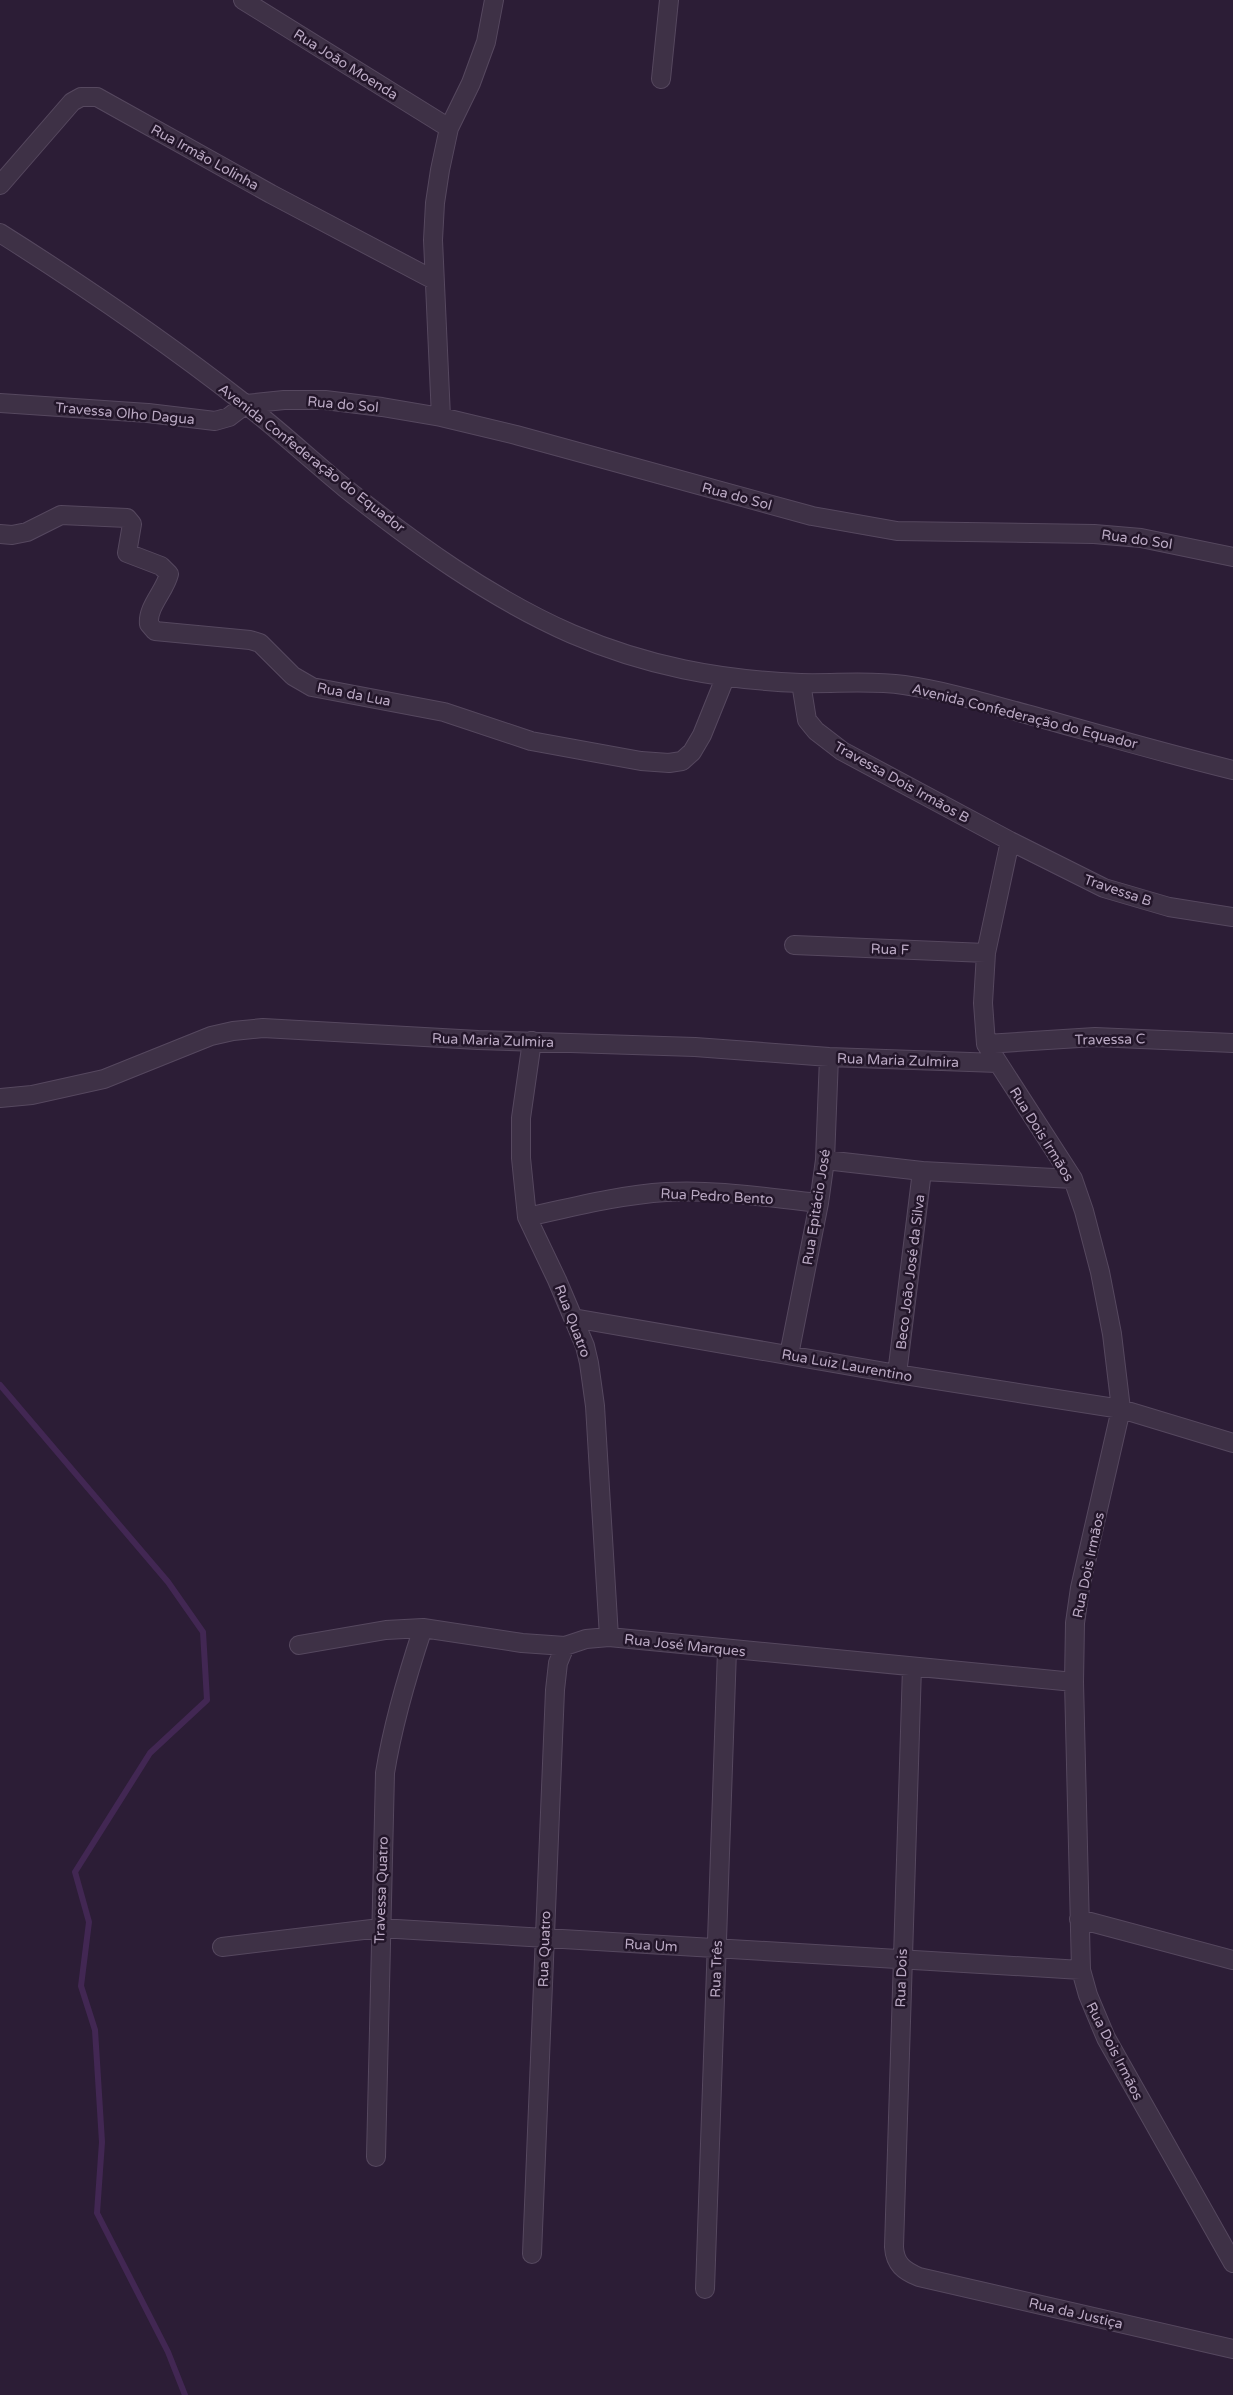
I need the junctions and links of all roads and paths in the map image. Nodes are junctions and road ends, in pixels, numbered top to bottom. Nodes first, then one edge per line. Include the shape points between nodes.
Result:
1 (243, 0) edge
2 (494, 0) edge
3 (668, 0) edge
4 (661, 79) dead end
5 (449, 128) junction
6 (0, 185) edge
7 (0, 233) edge
8 (434, 280) junction
9 (0, 403) edge
10 (246, 404) junction
11 (441, 417) junction
12 (0, 534) edge
13 (1233, 557) edge
14 (725, 678) junction
15 (802, 683) junction
16 (1233, 770) edge
17 (1010, 841) junction
18 (1233, 918) edge
19 (794, 945) dead end
20 (986, 953) junction
21 (532, 1041) junction
22 (1233, 1043) edge
23 (986, 1044) junction
24 (830, 1057) junction
25 (998, 1063) junction
26 (0, 1098) edge
27 (825, 1160) junction
28 (922, 1171) junction
29 (1072, 1179) junction
30 (819, 1203) junction
31 (527, 1217) junction
32 (573, 1318) junction
33 (789, 1355) junction
34 (897, 1374) junction
35 (1122, 1409) junction
36 (1233, 1443) edge
37 (423, 1628) junction
38 (609, 1637) junction
39 (299, 1645) dead end
40 (565, 1646) junction
41 (727, 1650) junction
42 (912, 1667) junction
43 (1074, 1682) junction
44 (1079, 1919) junction
45 (380, 1928) junction
46 (544, 1938) junction
47 (222, 1947) dead end
48 (716, 1949) junction
49 (902, 1960) junction
50 (1233, 1960) edge
51 (1081, 1970) junction
52 (376, 2157) dead end
53 (532, 2254) dead end
54 (1233, 2263) edge
55 (919, 2277) joint
56 (705, 2289) dead end
57 (1233, 2349) edge

1 - 5 street, Rua João Moenda
2 - 5 street via 486,42
3 - 4 street
5 - 8 street via 435,203
6 - 8 street, Rua Irmão Lolinha via 72,102 96,97
7 - 10 street, Avenida Confederação do Equador via 74,280
8 - 11 street
9 - 10 street, Travessa Olho Dagua via 215,421 229,417
10 - 11 street, Rua do Sol via 325,400
10 - 14 street, Avenida Confederação do Equador via 362,500 469,577 523,611 574,635 668,667
11 - 13 street, Rua do Sol via 851,525 897,531 1094,534 1141,538
12 - 14 street, Rua da Lua via 27,532 61,515 122,516 132,524 127,553 156,563 168,572 166,585 150,614 149,624 155,631 250,640 268,649 294,676 312,686 444,712 531,741 619,757 669,763 682,761 702,735
14 - 15 street, Avenida Confederação do Equador
15 - 16 street, Avenida Confederação do Equador via 874,683 932,690
15 - 17 street, Travessa Dois Irmãos B via 807,720 828,741
17 - 18 street, Travessa B via 1104,888 1169,907
17 - 20 street, Rua Dois Irmãos
19 - 20 street, Rua F
20 - 23 street, Rua Dois Irmãos
21 - 24 street, Rua Maria Zulmira via 695,1047
21 - 26 street, Rua Maria Zulmira via 263,1028 233,1031 192,1042 104,1079 48,1093
21 - 31 street, Rua Quatro via 521,1118
22 - 23 street, Travessa C via 1095,1037
23 - 25 street, Rua Dois Irmãos
24 - 25 street, Rua Maria Zulmira
24 - 27 street, Rua Epitácio José
25 - 29 street, Rua Dois Irmãos
27 - 28 street
27 - 30 street, Rua Epitácio José
28 - 29 street
28 - 34 street, Beco João José da Silva
29 - 35 street, Rua Dois Irmãos via 1100,1272
30 - 31 street, Rua Pedro Bento via 669,1192 607,1200
30 - 33 street, Rua Epitácio José
31 - 32 street, Rua Quatro
32 - 33 street, Rua Luiz Laurentino
32 - 38 street, Rua Quatro via 593,1384
33 - 34 street, Rua Luiz Laurentino
34 - 35 street, Rua Luiz Laurentino
35 - 36 street, Rua Luiz Laurentino
35 - 43 street, Rua Dois Irmãos via 1080,1588 1075,1623
37 - 39 street, Rua José Marques via 386,1630
37 - 40 street, Rua José Marques
37 - 45 street, Travessa Quatro via 402,1692 386,1764
38 - 40 street, Rua José Marques via 586,1639
38 - 41 street, Rua José Marques
40 - 46 street, Rua Quatro via 558,1663 556,1690
41 - 42 street, Rua José Marques
41 - 48 street, Rua Três
42 - 43 street, Rua José Marques
42 - 49 street, Rua Dois
43 - 44 street, Rua Dois Irmãos
44 - 50 street
44 - 51 street, Rua Dois Irmãos
45 - 46 street, Rua Um
45 - 47 street, Rua Um
45 - 52 street, Travessa Quatro
46 - 48 street, Rua Um
46 - 53 street, Rua Quatro
48 - 49 street, Rua Um
48 - 56 street, Rua Três
49 - 51 street, Rua Um
49 - 55 street, Rua Dois via 894,2247 899,2264 908,2273
51 - 54 street, Rua Dois Irmãos via 1106,2038
55 - 57 street, Rua da Justiça

